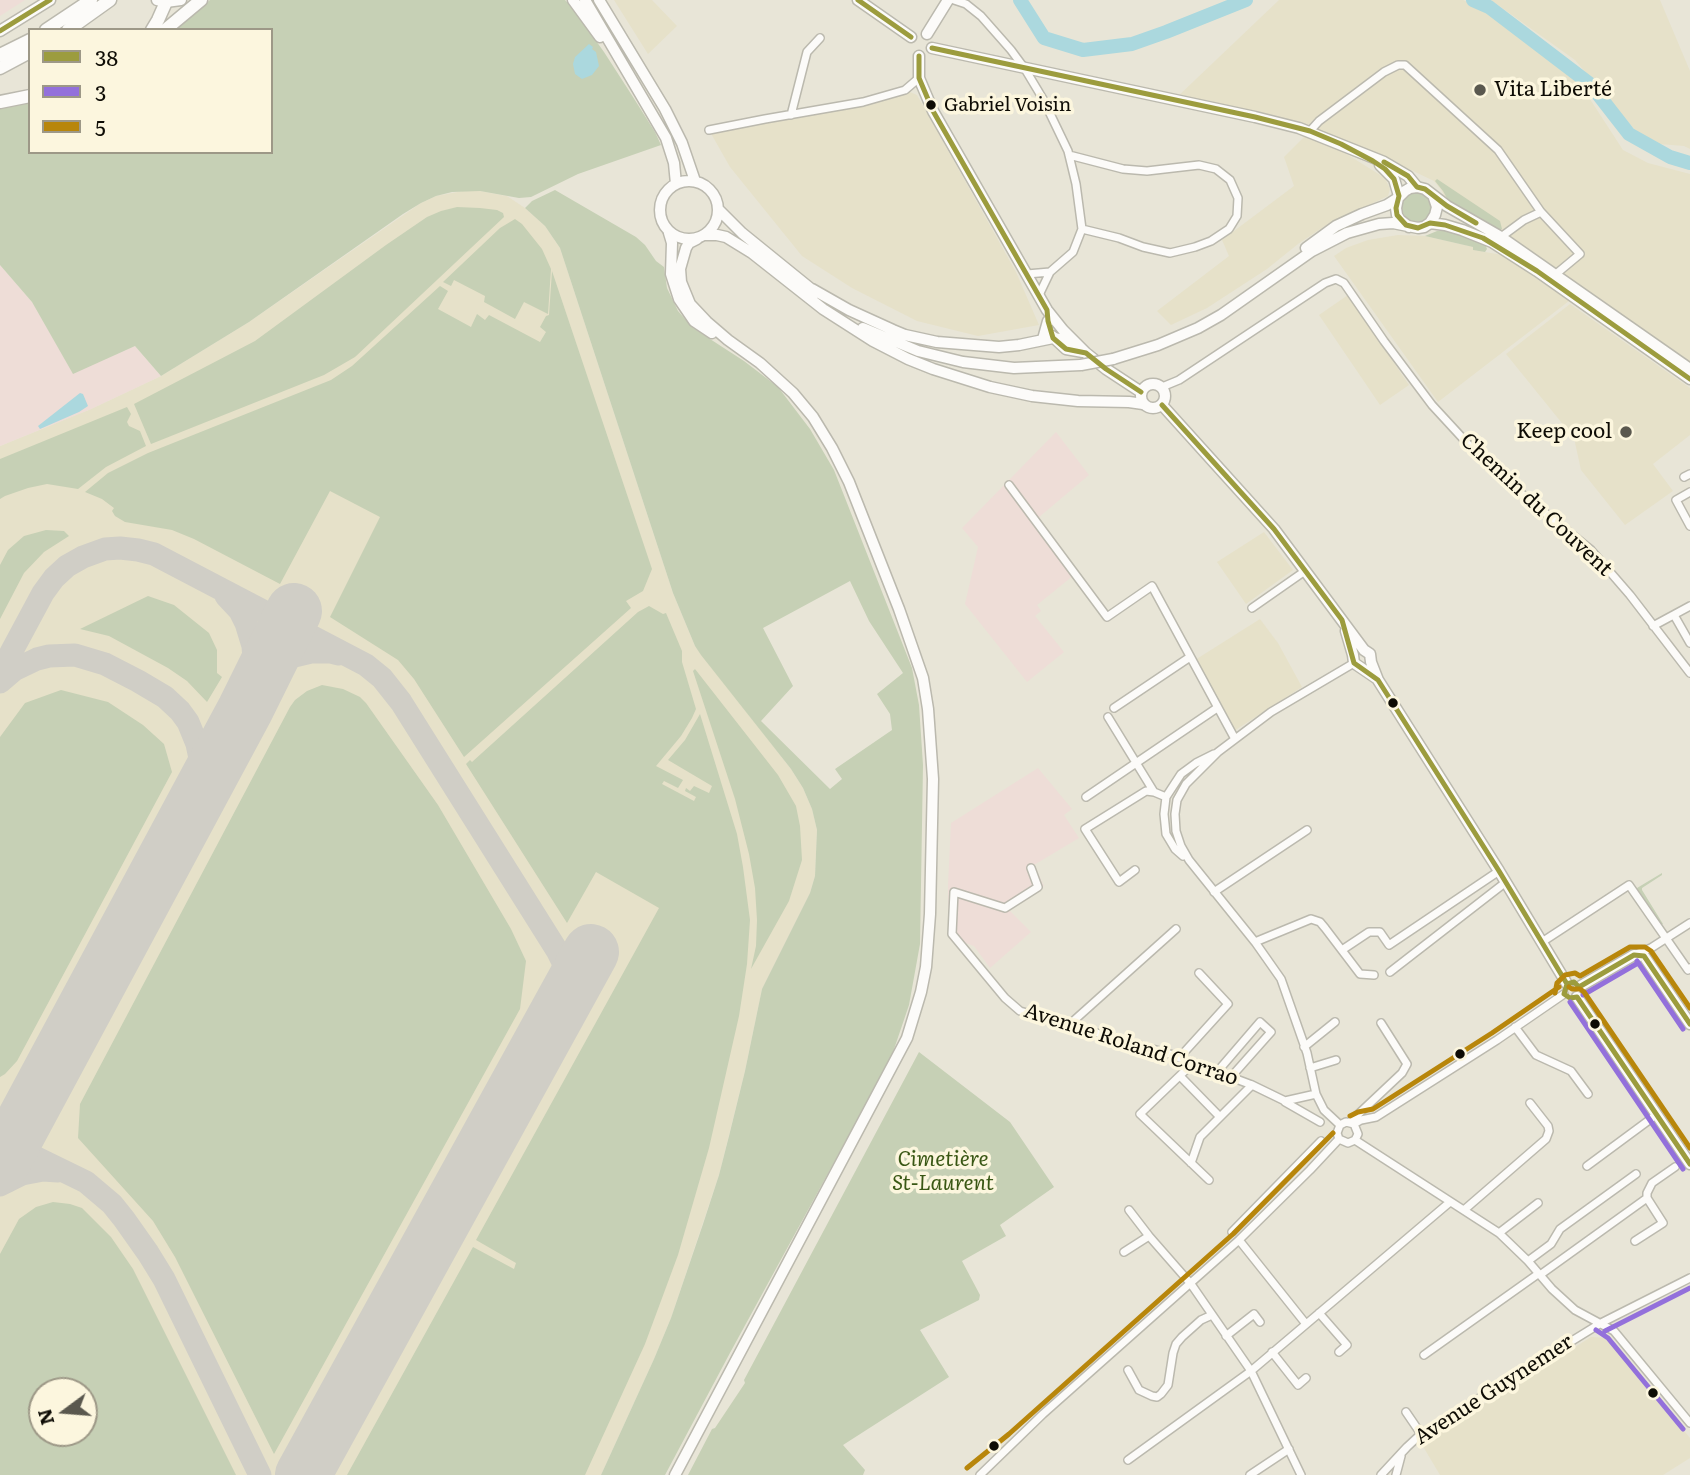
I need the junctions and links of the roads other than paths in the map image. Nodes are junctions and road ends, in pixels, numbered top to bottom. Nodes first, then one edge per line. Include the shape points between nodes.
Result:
1 (50, 0) edge
2 (91, 0) edge
3 (110, 0) edge
4 (181, 0) edge
5 (201, 0) edge
6 (573, 0) edge
7 (585, 0) edge
8 (599, 0) edge
9 (858, 0) edge
10 (948, 0) edge
11 (954, 0) edge
12 (164, 1) edge
13 (49, 28) edge
14 (71, 28) edge
15 (153, 28) edge
16 (167, 28) edge
17 (0, 31) edge
18 (927, 34) junction
19 (911, 37) junction
20 (820, 38) dead end
21 (28, 41) edge
22 (932, 48) junction
23 (28, 53) edge
24 (0, 55) edge
25 (919, 56) junction
26 (0, 68) edge
27 (1025, 68) junction
28 (919, 78) junction
29 (633, 82) junction
30 (28, 96) edge
31 (0, 102) edge
32 (791, 115) junction
33 (709, 130) dead end
34 (1310, 131) junction
35 (1340, 144) junction
36 (1069, 155) junction
37 (695, 181) junction
38 (676, 184) junction
39 (1417, 187) junction
40 (1399, 197) junction
41 (1434, 198) junction
42 (718, 209) junction
43 (1541, 212) junction
44 (1430, 223) junction
45 (1409, 227) junction
46 (1082, 229) junction
47 (669, 233) junction
48 (701, 237) junction
49 (1501, 237) junction
50 (1050, 272) junction
51 (1027, 274) junction
52 (1556, 274) junction
53 (812, 289) junction
54 (1256, 289) junction
55 (1039, 295) junction
56 (823, 309) junction
57 (1048, 315) junction
58 (1048, 339) junction
59 (728, 340) junction
60 (1073, 341) junction
61 (902, 345) junction
62 (1086, 353) junction
63 (1690, 369) edge
64 (1690, 379) edge
65 (1162, 387) junction
66 (1141, 392) junction
67 (1143, 404) junction
68 (1162, 405) junction
69 (1009, 485) dead end
70 (1690, 492) edge
71 (1690, 526) edge
72 (1305, 571) junction
73 (1690, 606) edge
74 (1252, 608) dead end
75 (1674, 615) junction
76 (1653, 626) junction
77 (1690, 643) edge
78 (1190, 657) junction
79 (1361, 660) junction
80 (1690, 673) edge
81 (1114, 708) dead end
82 (1217, 708) junction
83 (1108, 717) dead end
84 (1235, 739) junction
85 (1218, 752) junction
86 (1137, 763) junction
87 (1154, 792) junction
88 (1166, 796) junction
89 (1086, 797) dead end
90 (1307, 830) dead end
91 (1189, 860) junction
92 (1031, 867) dead end
93 (1135, 870) dead end
94 (1499, 870) junction
95 (1506, 881) junction
96 (1214, 892) junction
97 (1690, 923) edge
98 (1176, 929) dead end
99 (1666, 938) junction
100 (1255, 942) junction
101 (1542, 942) junction
102 (1342, 950) junction
103 (1643, 953) junction
104 (1690, 968) edge
105 (1390, 972) dead end
106 (1199, 974) dead end
107 (1374, 975) dead end
108 (1566, 989) junction
109 (1578, 992) junction
110 (1335, 1022) dead end
111 (1381, 1023) dead end
112 (1070, 1024) junction
113 (1690, 1024) edge
114 (1515, 1027) junction
115 (1304, 1047) junction
116 (1179, 1058) junction
117 (1336, 1060) dead end
118 (1193, 1063) junction
119 (1310, 1068) junction
120 (1217, 1072) junction
121 (1180, 1076) junction
122 (1231, 1077) junction
123 (1252, 1085) junction
124 (1316, 1094) junction
125 (1588, 1094) dead end
126 (1285, 1101) junction
127 (1530, 1103) dead end
128 (1656, 1115) junction
129 (1220, 1117) junction
130 (1320, 1122) dead end
131 (1352, 1123) junction
132 (1340, 1125) junction
133 (1339, 1139) junction
134 (1355, 1140) junction
135 (1321, 1141) dead end
136 (1191, 1163) junction
137 (1690, 1164) edge
138 (1587, 1166) dead end
139 (1675, 1167) dead end
140 (1636, 1174) dead end
141 (1209, 1180) dead end
142 (1278, 1185) junction
143 (1286, 1194) junction
144 (1647, 1198) junction
145 (1450, 1202) junction
146 (1538, 1203) dead end
147 (1129, 1210) dead end
148 (1464, 1210) junction
149 (1232, 1232) dead end
150 (1499, 1233) junction
151 (1149, 1236) junction
152 (1239, 1240) junction
153 (1634, 1241) dead end
154 (1124, 1252) dead end
155 (1528, 1261) junction
156 (1539, 1275) junction
157 (1690, 1278) edge
158 (1191, 1284) junction
159 (1319, 1313) junction
160 (1212, 1315) junction
161 (1260, 1322) dead end
162 (1601, 1323) junction
163 (1306, 1324) junction
164 (1226, 1336) junction
165 (1272, 1352) junction
166 (1339, 1352) dead end
167 (1424, 1355) dead end
168 (1128, 1370) dead end
169 (1251, 1371) junction
170 (1306, 1378) dead end
171 (1406, 1412) dead end
172 (1690, 1423) edge
173 (1421, 1434) junction
174 (1015, 1441) junction
175 (1407, 1447) junction
176 (1289, 1449) junction
177 (1128, 1460) dead end
178 (675, 1475) edge
179 (973, 1475) edge
180 (981, 1475) edge
181 (1250, 1475) edge
182 (1301, 1475) edge
183 (1381, 1475) edge
184 (1396, 1475) edge

1 - 17 main road
2 - 13 highway
3 - 14 highway
4 - 12 main road
5 - 16 highway
6 - 29 main road
7 - 29 main road
8 - 37 main road via 665,109
9 - 19 main road
10 - 18 main road
11 - 27 street via 981,16
12 - 15 highway
18 - 19 main road
18 - 22 main road
19 - 25 main road via 909,49
20 - 32 street via 807,52
21 - 24 highway
22 - 25 main road
22 - 27 main road
23 - 26 highway
25 - 28 main road
27 - 34 main road
27 - 36 street
28 - 32 street via 905,90
28 - 51 main road via 933,111
29 - 38 main road via 666,138
30 - 31 highway
32 - 33 street
34 - 35 main road
34 - 43 street via 1384,72 1405,65 1498,150
35 - 39 main road via 1399,170
35 - 40 main road via 1385,169 1394,179
36 - 46 street
36 - 46 street via 1123,169 1199,165 1216,169 1230,180 1238,198 1237,216 1229,229 1211,241 1170,253
37 - 38 main road
37 - 42 main road via 712,191
38 - 47 main road via 659,206
39 - 40 main road
39 - 41 main road
40 - 45 main road via 1397,215
40 - 54 main road via 1336,226
41 - 44 main road via 1437,206
41 - 49 main road
42 - 48 main road via 713,228
42 - 53 main road
43 - 49 street
43 - 52 street via 1580,254
44 - 45 main road
44 - 64 main road via 1492,242
45 - 54 main road via 1393,223 1347,233
46 - 50 street via 1073,252
47 - 48 main road via 687,240
47 - 59 main road via 671,274 680,299 702,327
48 - 56 main road via 722,236 734,242
48 - 59 main road via 689,243 683,254 681,282 695,310
49 - 52 main road
50 - 51 street
50 - 55 street
51 - 55 main road
52 - 63 main road
53 - 58 main road via 869,320 928,340 999,346
53 - 61 main road
54 - 61 main road, bridge via 1198,328 1158,345 1081,365 990,366
55 - 57 main road
56 - 61 main road
56 - 67 main road via 908,359 978,384 1053,398
57 - 58 main road
57 - 60 main road
58 - 60 main road
58 - 62 main road
59 - 178 main road via 793,393 832,448 923,678 933,779 930,925 926,967 907,1038
60 - 62 main road
62 - 66 main road
65 - 66 main road via 1150,384
65 - 68 main road
65 - 76 street, Chemin du Couvent via 1336,279 1344,283 1432,405 1491,469 1591,550
66 - 67 main road
67 - 68 main road
68 - 72 main road
69 - 78 street via 1107,617 1152,586
70 - 71 street via 1676,500
72 - 74 street
72 - 79 main road via 1342,620
73 - 75 street
75 - 76 street
75 - 77 street
76 - 80 street, Chemin du Couvent
78 - 81 street
78 - 82 street
79 - 84 street via 1280,706
79 - 94 main road
82 - 84 street
82 - 86 street
83 - 86 street
84 - 85 street
85 - 88 street via 1181,774
85 - 91 street via 1186,784 1177,800 1176,831
86 - 87 street
86 - 89 street
87 - 88 street
87 - 93 street via 1146,791 1085,830 1119,882
88 - 91 street via 1166,834
90 - 96 street
91 - 96 street
92 - 112 street, Avenue Roland Corrao via 1038,887 1005,908 954,892 952,934 1020,1011
94 - 95 main road
94 - 102 street via 1389,945 1380,932 1369,932
95 - 101 main road
95 - 105 street
96 - 100 street
97 - 99 street
98 - 112 street
99 - 101 street via 1629,885
99 - 103 street
99 - 104 street
100 - 102 street via 1311,919 1320,922
100 - 115 street via 1281,979
101 - 108 main road
102 - 107 street via 1360,974
103 - 109 main road
103 - 113 main road
106 - 116 street via 1228,1004
108 - 109 main road via 1570,998
108 - 114 street
109 - 128 main road
110 - 115 street
111 - 131 street via 1407,1064
112 - 116 street, Avenue Roland Corrao
114 - 125 street via 1536,1055 1571,1071
114 - 131 street via 1376,1117
115 - 119 street
116 - 118 street, Avenue Roland Corrao
117 - 119 street
118 - 120 street, Avenue Roland Corrao
118 - 121 street
119 - 124 street
120 - 122 street, Avenue Roland Corrao
120 - 122 street via 1260,1023 1271,1032
121 - 129 street
121 - 136 street via 1140,1114
122 - 123 street, Avenue Roland Corrao
123 - 126 street, Avenue Roland Corrao
123 - 129 street
124 - 126 street
124 - 132 street
126 - 130 street, Avenue Roland Corrao
127 - 148 street via 1548,1126 1546,1139
128 - 137 main road
128 - 138 street
129 - 136 street via 1200,1137
131 - 132 street
131 - 134 street via 1358,1134
132 - 133 street
133 - 134 street via 1345,1143
133 - 143 street
134 - 145 street
135 - 142 street
136 - 141 street
139 - 144 street via 1652,1183
140 - 155 street via 1560,1229 1551,1244
142 - 143 street
142 - 149 street
143 - 152 street
144 - 153 street via 1663,1223
144 - 156 street
145 - 148 street
145 - 159 street
146 - 150 street
147 - 151 street
148 - 150 street
150 - 155 street
151 - 154 street
151 - 158 street
152 - 158 street
152 - 163 street
155 - 156 street
156 - 162 street via 1575,1310
156 - 167 street
157 - 162 street, Avenue Guynemer
158 - 160 street
158 - 174 street
159 - 163 street
159 - 166 street via 1347,1345
160 - 164 street
160 - 168 street via 1177,1344 1168,1385 1157,1397 1139,1390
161 - 164 street via 1254,1314
162 - 172 street via 1614,1331
162 - 173 street, Avenue Guynemer
163 - 165 street
164 - 169 street
165 - 169 street
165 - 170 street via 1298,1385
169 - 176 street
169 - 177 street
171 - 173 street
173 - 175 street, Avenue Guynemer
174 - 179 street
174 - 180 street
175 - 183 street, Avenue Guynemer
175 - 184 street
176 - 181 street
176 - 182 street

